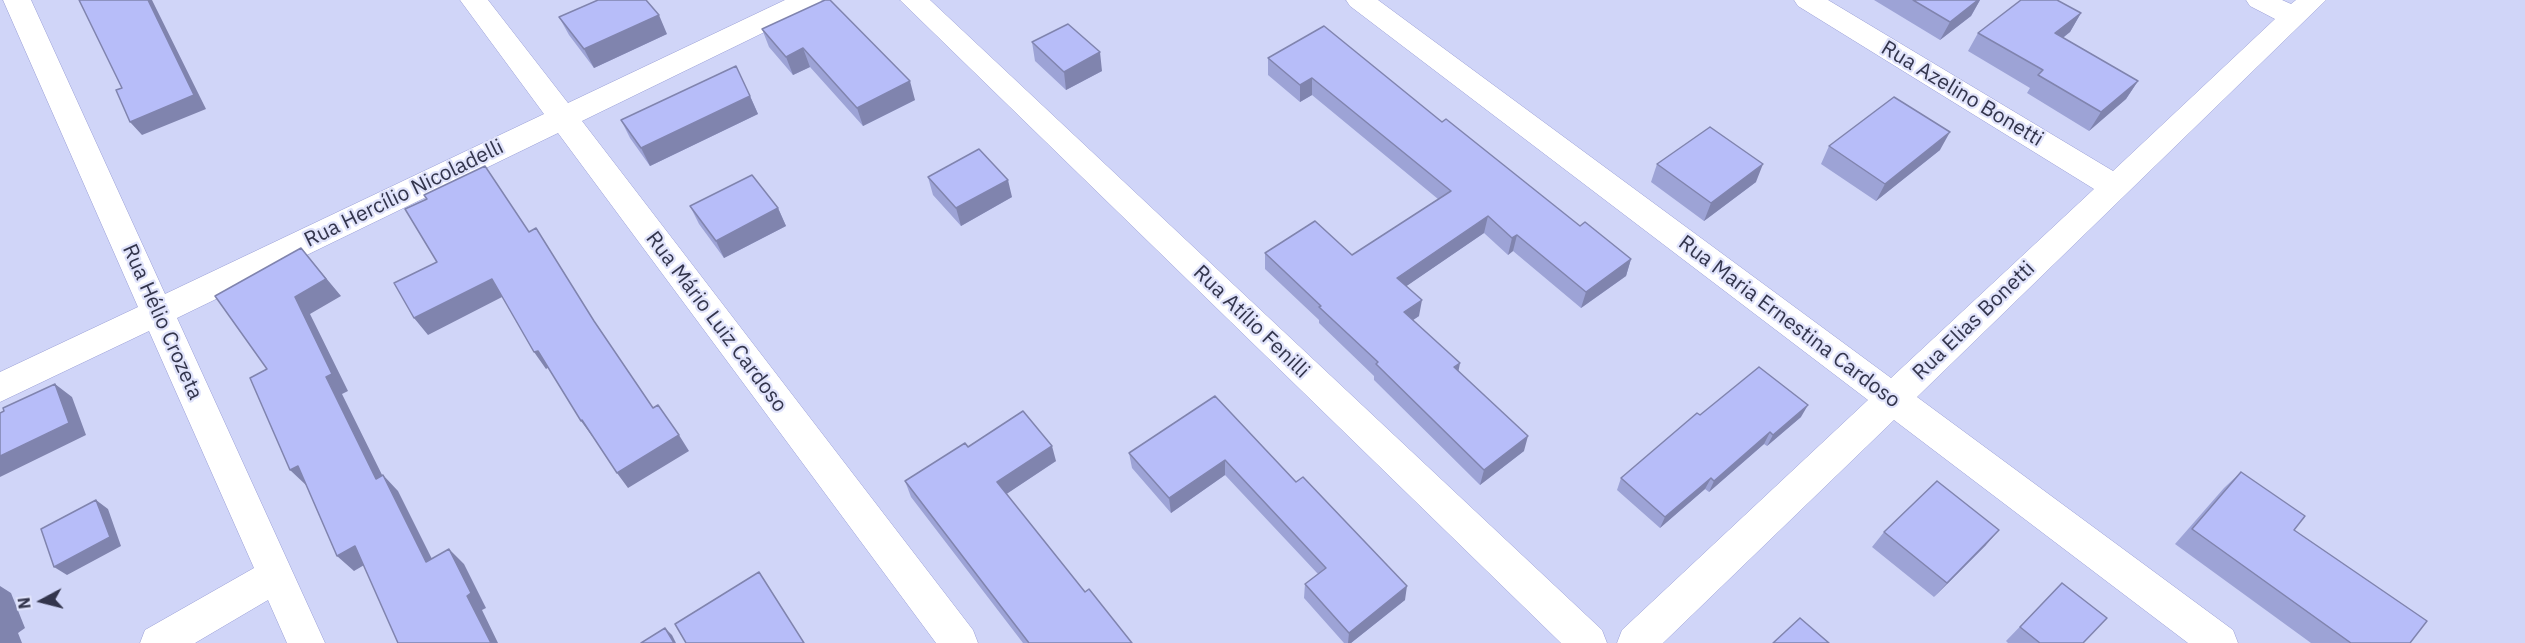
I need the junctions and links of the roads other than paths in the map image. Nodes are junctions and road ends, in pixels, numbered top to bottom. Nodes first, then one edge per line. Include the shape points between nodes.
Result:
1 (17, 0) edge
2 (474, 0) edge
3 (808, 0) edge
4 (914, 0) edge
5 (1360, 0) edge
6 (1808, 0) edge
7 (2260, 0) edge
8 (2303, 9) edge
9 (562, 118) junction
10 (2115, 187) junction
11 (157, 312) junction
12 (0, 388) edge
13 (1893, 399) junction
14 (276, 574) junction
15 (159, 643) edge
16 (306, 643) edge
17 (958, 643) edge
18 (1588, 643) edge
19 (1636, 643) edge
20 (2219, 643) edge

1 - 11 street, Rua Hélio Crozeta
2 - 9 street, Rua Mário Luiz Cardoso
3 - 9 street, Rua Hercílio Nicoladelli
4 - 18 street, Rua Atílio Fenilli
5 - 13 street, Rua Maria Ernestina Cardoso
6 - 10 street, Rua Azelino Bonetti
7 - 8 street
8 - 10 street, Rua Elias Bonetti
9 - 11 street, Rua Hercílio Nicoladelli
9 - 17 street, Rua Mário Luiz Cardoso
10 - 13 street, Rua Elias Bonetti
11 - 12 street, Rua Hercílio Nicoladelli
11 - 14 street, Rua Hélio Crozeta
13 - 19 street, Rua Elias Bonetti
13 - 20 street, Rua Maria Ernestina Cardoso
14 - 15 street
14 - 16 street, Rua Hélio Crozeta

